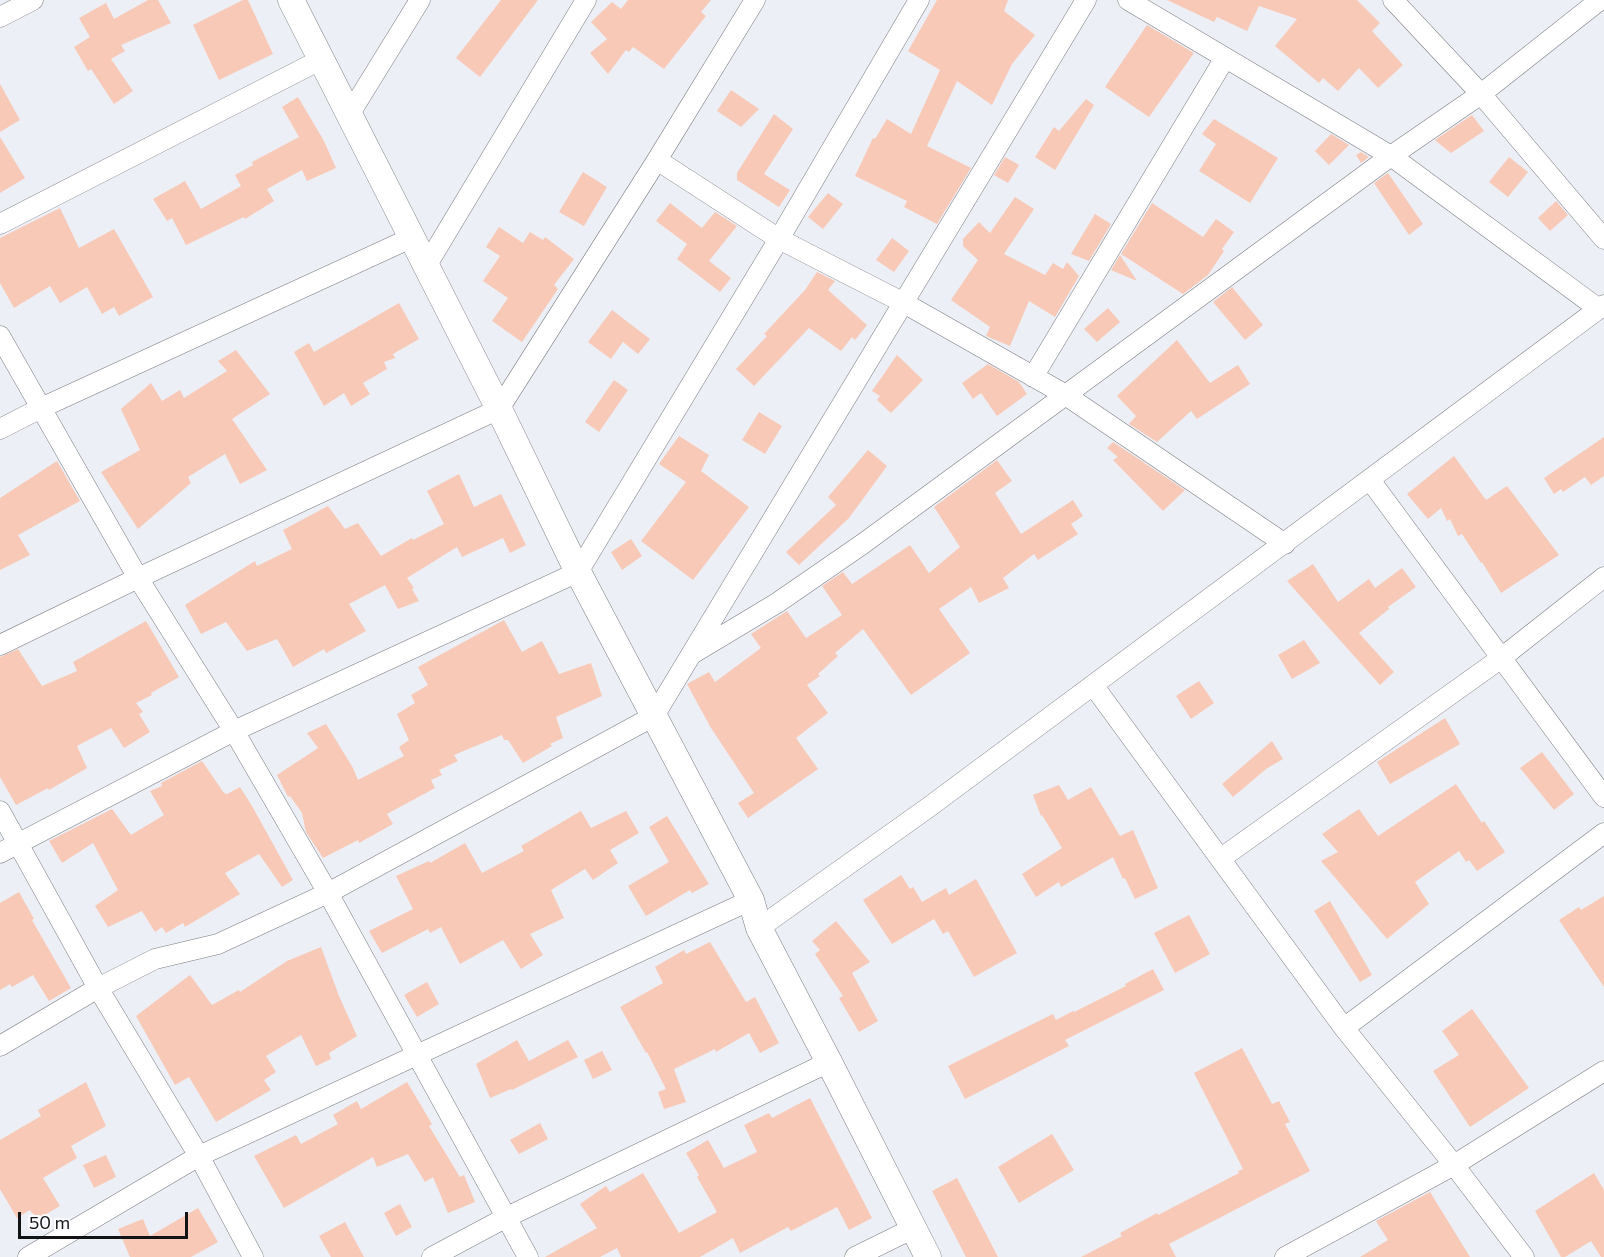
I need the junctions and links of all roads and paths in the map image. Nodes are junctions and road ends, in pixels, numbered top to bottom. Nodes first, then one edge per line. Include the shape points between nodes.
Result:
1 (33, 0) edge
2 (291, 0) edge
3 (420, 0) edge
4 (586, 0) edge
5 (754, 0) edge
6 (919, 0) edge
7 (1086, 0) edge
8 (1128, 0) edge
9 (1393, 0) edge
10 (1600, 0) edge
11 (0, 17) edge
12 (1225, 58) junction
13 (320, 60) junction
14 (1481, 94) junction
15 (349, 115) junction
16 (1391, 156) junction
17 (657, 160) junction
18 (0, 224) edge
19 (411, 238) junction
20 (779, 239) junction
21 (1604, 239) edge
22 (426, 268) junction
23 (904, 303) junction
24 (1601, 307) edge
25 (0, 336) edge
26 (1033, 377) junction
27 (1065, 394) junction
28 (41, 408) junction
29 (499, 410) junction
30 (0, 429) edge
31 (1370, 480) junction
32 (1285, 544) junction
33 (578, 572) junction
34 (1604, 577) edge
35 (138, 578) junction
36 (0, 645) edge
37 (690, 655) junction
38 (1500, 659) junction
39 (1093, 685) junction
40 (654, 716) junction
41 (234, 732) junction
42 (1604, 797) edge
43 (0, 811) edge
44 (1604, 832) edge
45 (19, 843) junction
46 (0, 853) edge
47 (1220, 859) junction
48 (328, 893) junction
49 (751, 900) junction
50 (759, 928) junction
51 (98, 988) junction
52 (1344, 1028) junction
53 (0, 1046) edge
54 (417, 1056) junction
55 (829, 1062) junction
56 (1604, 1071) edge
57 (199, 1156) junction
58 (1455, 1165) junction
59 (505, 1218) junction
60 (914, 1228) junction
61 (1291, 1256) edge
62 (28, 1257) edge
63 (253, 1257) edge
64 (432, 1257) edge
65 (528, 1257) edge
66 (855, 1257) edge
67 (928, 1257) edge
68 (1524, 1257) edge

1 - 11 street
2 - 13 street
3 - 15 street
4 - 22 street
5 - 17 street
6 - 20 street
7 - 23 street
8 - 12 street
9 - 14 street
10 - 14 street
12 - 16 street
12 - 26 street
13 - 15 street
13 - 18 street
14 - 16 street
14 - 21 street
15 - 19 street
16 - 24 street
16 - 27 street
17 - 20 street
17 - 29 street
19 - 22 street
19 - 28 street
20 - 23 street
20 - 33 street
22 - 29 street
23 - 26 street
23 - 37 street
24 - 31 street
25 - 28 street
26 - 27 street
27 - 32 street
27 - 37 street via 815,577
28 - 30 street
28 - 35 street
29 - 33 street
29 - 35 street
31 - 32 street
31 - 38 street
32 - 39 street
33 - 40 street
33 - 41 street
34 - 38 street
35 - 36 street
35 - 41 street
37 - 40 street
38 - 42 street
38 - 47 street
39 - 47 street
39 - 50 street
40 - 48 street
40 - 49 street
41 - 45 street
41 - 48 street
43 - 45 street
44 - 52 street
45 - 46 street
45 - 51 street
47 - 52 street
48 - 51 street via 218,944 155,959
48 - 54 street
49 - 50 street
49 - 54 street
50 - 55 street
51 - 53 street
51 - 57 street
52 - 58 street
54 - 57 street
54 - 59 street
55 - 59 street
55 - 60 street
56 - 58 street
57 - 62 street
57 - 63 street
58 - 61 street
58 - 68 street
59 - 64 street
59 - 65 street
60 - 66 street
60 - 67 street

